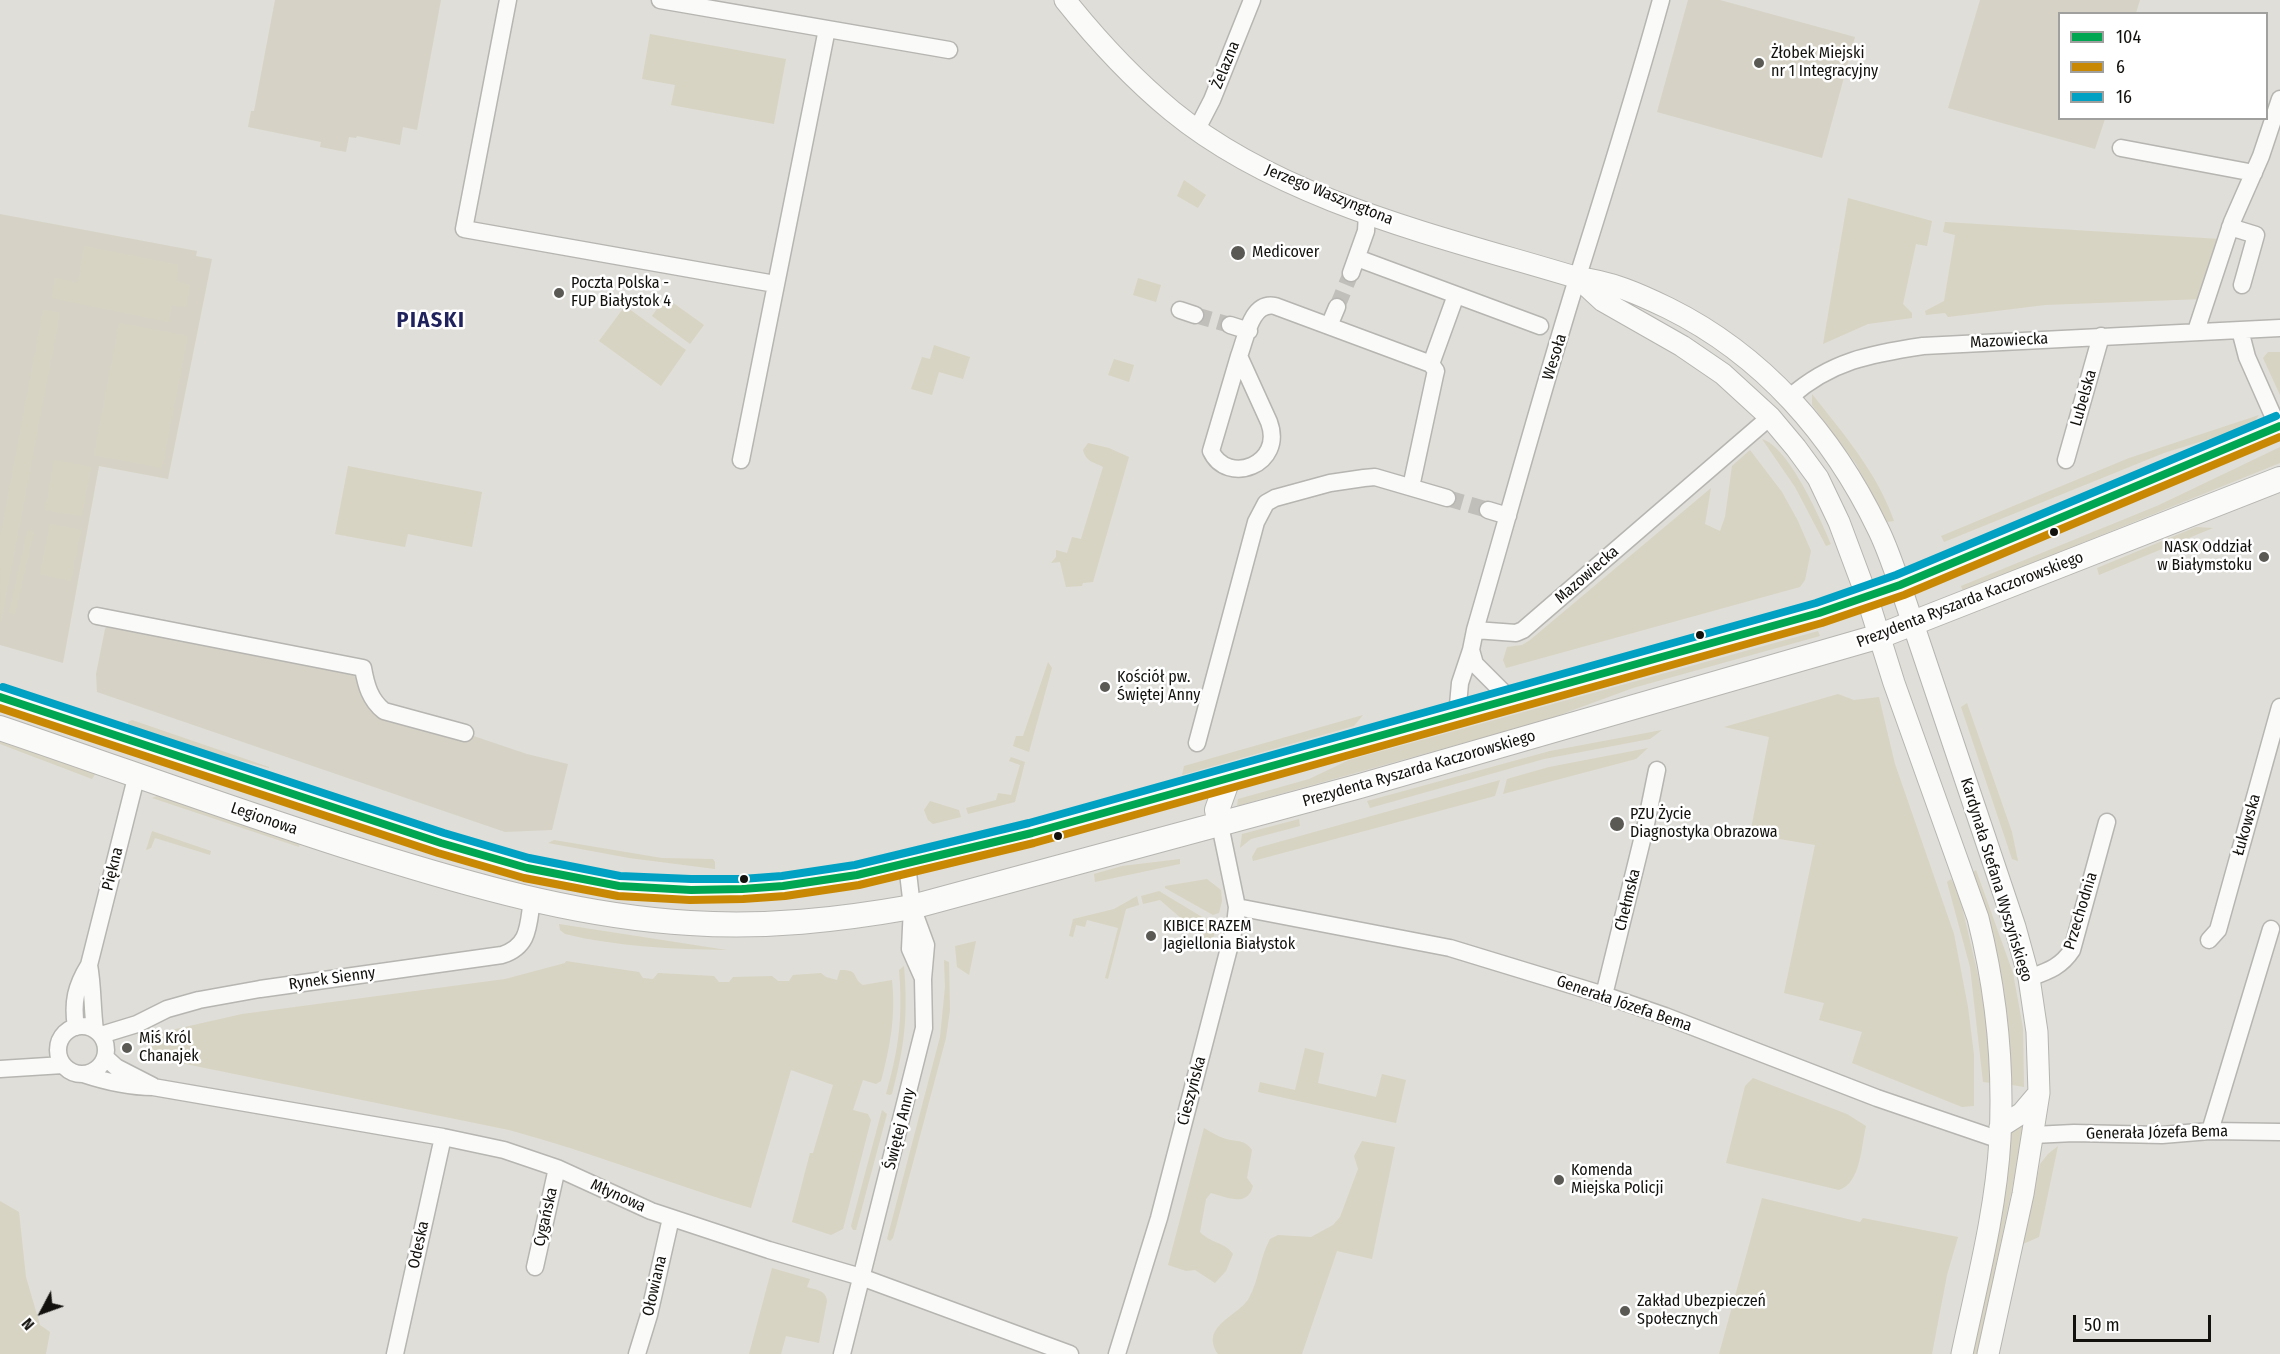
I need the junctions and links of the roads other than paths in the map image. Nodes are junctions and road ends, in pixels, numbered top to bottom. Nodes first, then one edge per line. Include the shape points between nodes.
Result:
1 (508, 0) edge
2 (660, 0) edge
3 (1065, 0) edge
4 (1252, 0) edge
5 (1661, 0) edge
6 (827, 29) junction
7 (949, 50) dead end
8 (2280, 99) edge
9 (1197, 129) junction
10 (2121, 148) dead end
11 (2254, 173) junction
12 (1368, 213) junction
13 (2230, 227) junction
14 (1578, 278) junction
15 (775, 284) junction
16 (2242, 285) dead end
17 (1456, 295) junction
18 (1337, 307) tunnel mouth
19 (1230, 325) tunnel mouth
20 (1329, 326) junction
21 (1540, 326) dead end
22 (2280, 328) edge
23 (2240, 330) junction
24 (1249, 331) junction
25 (2196, 331) junction
26 (2102, 336) junction
27 (1239, 356) junction
28 (1431, 364) junction
29 (1790, 398) junction
30 (1770, 417) junction
31 (2279, 426) edge
32 (741, 460) dead end
33 (2066, 460) dead end
34 (2280, 479) edge
35 (1402, 490) junction
36 (1447, 498) tunnel mouth
37 (1488, 510) tunnel mouth
38 (1508, 516) junction
39 (1900, 585) junction
40 (1867, 597) junction
41 (97, 616) dead end
42 (1911, 624) junction
43 (1475, 630) junction
44 (1880, 636) junction
45 (1471, 650) junction
46 (0, 697) edge
47 (1511, 700) junction
48 (2280, 707) edge
49 (1457, 716) junction
50 (0, 728) edge
51 (465, 733) dead end
52 (1197, 743) dead end
53 (1657, 770) dead end
54 (136, 774) junction
55 (1965, 777) junction
56 (1228, 779) junction
57 (1931, 784) junction
58 (319, 803) junction
59 (2107, 822) dead end
60 (1220, 825) junction
61 (310, 835) junction
62 (907, 864) junction
63 (783, 886) junction
64 (532, 900) junction
65 (912, 907) junction
66 (1237, 907) junction
67 (787, 924) junction
68 (2271, 928) dead end
69 (2209, 940) dead end
70 (89, 965) junction
71 (2029, 978) junction
72 (1604, 995) junction
73 (76, 1027) junction
74 (98, 1032) junction
75 (105, 1057) junction
76 (63, 1065) junction
77 (0, 1069) edge
78 (83, 1074) junction
79 (153, 1087) junction
80 (2039, 1093) junction
81 (2210, 1131) junction
82 (2280, 1132) edge
83 (2000, 1133) junction
84 (2033, 1135) junction
85 (443, 1137) junction
86 (557, 1168) junction
87 (671, 1218) junction
88 (535, 1267) dead end
89 (861, 1277) junction
90 (395, 1354) edge
91 (637, 1354) edge
92 (842, 1354) edge
93 (1070, 1354) edge
94 (1117, 1354) edge
95 (1962, 1354) edge
96 (1988, 1354) edge

1 - 15 street via 464,229
2 - 6 street
3 - 9 street, Jerzego Waszyngtona via 1109,52 1173,112
4 - 9 street, Żelazna
5 - 14 street, Wesoła
6 - 7 street
6 - 15 street
8 - 11 street
9 - 12 street, Jerzego Waszyngtona via 1270,173
10 - 11 street
11 - 13 street
12 - 14 street, Jerzego Waszyngtona
12 - 17 street via 1354,266
13 - 16 street via 2256,235
13 - 25 street
14 - 29 street, Jerzego Waszyngtona via 1608,283 1681,315 1731,347
14 - 30 street, Jerzego Waszyngtona via 1604,301 1703,359
14 - 38 street, Wesoła
15 - 32 street
17 - 21 street
17 - 28 street
18 - 20 street
19 - 24 street
20 - 24 street via 1268,304 1255,313
20 - 28 street
22 - 23 street, Mazowiecka
23 - 25 street, Mazowiecka
23 - 31 street via 2247,357
24 - 27 street
25 - 26 street, Mazowiecka
26 - 29 street, Mazowiecka via 1886,351 1818,375
26 - 33 street, Lubelska
27 - 27 street via 1211,451 1223,464 1236,469 1264,459 1272,442 1269,422
28 - 35 street via 1436,371
29 - 30 street
29 - 39 street, Jerzego Waszyngtona via 1845,467 1879,531
30 - 40 street, Jerzego Waszyngtona via 1828,497
30 - 43 street, Mazowiecka via 1523,630
31 - 39 main road
34 - 42 main road, Prezydenta Ryszarda Kaczorowskiego
35 - 36 street
35 - 52 street via 1376,477 1364,478 1313,487 1266,503 1256,522
37 - 38 street
38 - 43 street, Wesoła
39 - 40 main road
39 - 42 street, Kardynała Stefana Wyszyńskiego
40 - 44 street, Kardynała Stefana Wyszyńskiego
40 - 47 main road
41 - 51 street via 363,668 370,696 384,711
42 - 44 main road, Prezydenta Ryszarda Kaczorowskiego
42 - 55 street, Kardynała Stefana Wyszyńskiego
43 - 45 street, Wesoła
44 - 57 street, Kardynała Stefana Wyszyńskiego
44 - 60 main road, Prezydenta Ryszarda Kaczorowskiego
45 - 47 street via 1475,664
45 - 49 street, Wesoła via 1460,686
46 - 58 main road, Legionowa
47 - 49 main road
48 - 69 street, Łukowska via 2218,930
49 - 56 main road
50 - 54 main road, Legionowa
53 - 72 street, Chełmska
54 - 61 main road, Legionowa
54 - 70 street, Piękna
55 - 57 street via 1950,769 1938,773
55 - 71 street, Kardynała Stefana Wyszyńskiego
56 - 60 main road via 1217,810
56 - 62 main road
57 - 83 street, Kardynała Stefana Wyszyńskiego via 1987,953 1998,1022
58 - 61 main road
58 - 63 main road, Legionowa via 527,868 586,880 691,890
59 - 71 street, Przechodnia via 2072,950 2056,968
60 - 65 main road, Prezydenta Ryszarda Kaczorowskiego
60 - 66 street, Cieszyńska
61 - 64 main road, Legionowa
62 - 63 main road
62 - 65 street, Świętej Anny
63 - 67 main road
64 - 67 main road, Prezydenta Ryszarda Kaczorowskiego via 636,918
64 - 74 street, Rynek Sienny via 524,940 502,955 199,1000 136,1024
65 - 67 main road, Prezydenta Ryszarda Kaczorowskiego
65 - 89 street, Świętej Anny via 910,949 923,979 924,1028
66 - 72 street, Generała Józefa Bema via 1450,948
66 - 94 street, Cieszyńska via 1159,1218
68 - 81 street
70 - 73 street, Piękna via 78,982
70 - 74 street, Piękna
71 - 80 street, Kardynała Stefana Wyszyńskiego via 2037,1032
72 - 83 street, Generała Józefa Bema via 1877,1098
73 - 74 street via 86,1026
73 - 76 street via 59,1042
74 - 75 street via 106,1049
75 - 78 street via 93,1072
75 - 79 street, Młynowa
76 - 77 street
76 - 78 street
78 - 79 street, Młynowa via 116,1084
79 - 85 street, Młynowa
80 - 83 street
80 - 84 street, Kardynała Stefana Wyszyńskiego
81 - 82 street, Generała Józefa Bema
81 - 84 street, Generała Józefa Bema
83 - 95 street, Kardynała Stefana Wyszyńskiego via 1990,1217
84 - 96 street, Kardynała Stefana Wyszyńskiego
85 - 86 street, Młynowa via 504,1150
85 - 90 street, Odeska
86 - 87 street, Młynowa
86 - 88 street, Cygańska
87 - 89 street, Młynowa
87 - 91 street, Ołowiana
89 - 92 street, Świętej Anny
89 - 93 street, Młynowa

